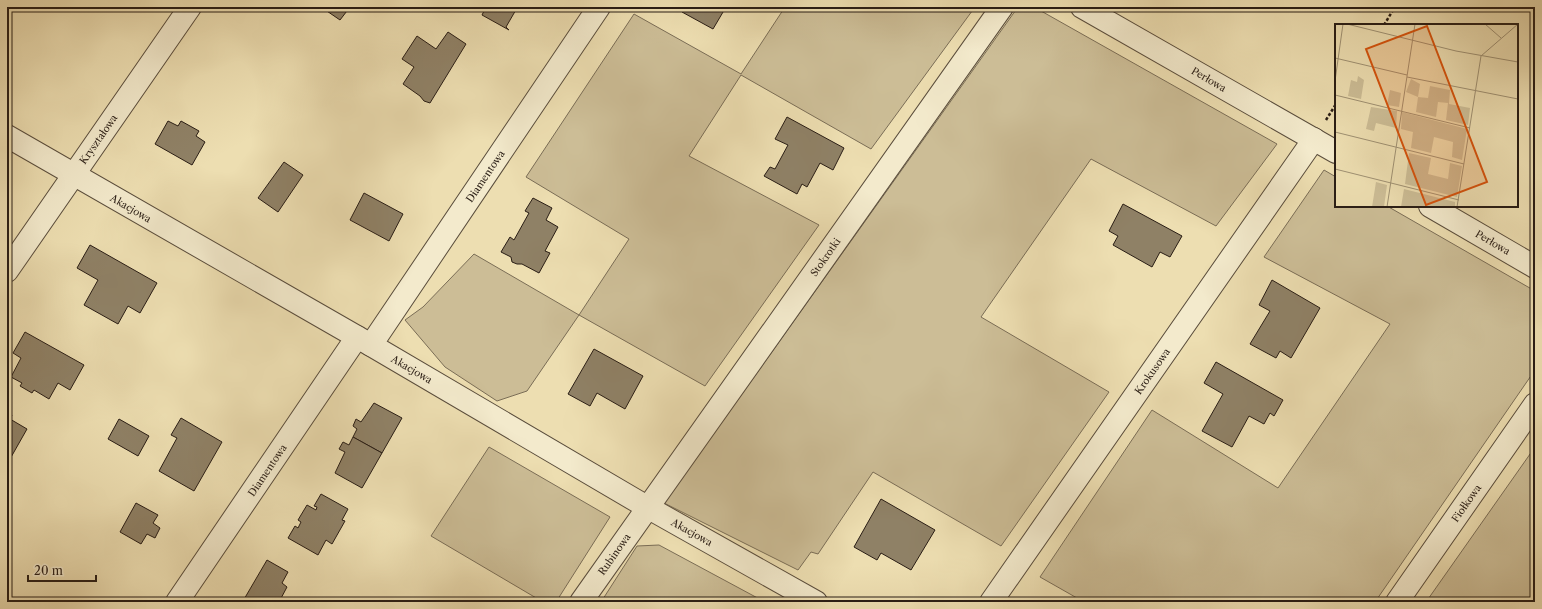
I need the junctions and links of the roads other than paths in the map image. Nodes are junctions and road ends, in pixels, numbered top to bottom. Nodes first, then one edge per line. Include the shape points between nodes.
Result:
1 (190, 7) edge
2 (599, 7) edge
3 (1002, 7) edge
4 (1082, 7) edge
5 (7, 136) edge
6 (1314, 139) junction
7 (1335, 151) edge
8 (73, 175) junction
9 (1432, 207) edge
10 (1535, 267) edge
11 (7, 271) edge
12 (364, 341) junction
13 (1535, 404) edge
14 (648, 507) junction
15 (177, 602) edge
16 (581, 602) edge
17 (816, 602) edge
18 (991, 602) edge
19 (1397, 602) edge

1 - 8 street, Kryształowa
2 - 12 street, Diamentowa
3 - 14 street, Stokrotki
4 - 6 street, Perłowa
5 - 8 street, Akacjowa
6 - 7 street, Perłowa
6 - 18 street, Krokusowa
8 - 11 street, Kryształowa
8 - 12 street, Akacjowa
9 - 10 street, Perłowa
12 - 14 street, Akacjowa
12 - 15 street, Diamentowa
13 - 19 street, Fiołkowa
14 - 16 street, Rubinowa
14 - 17 street, Akacjowa

